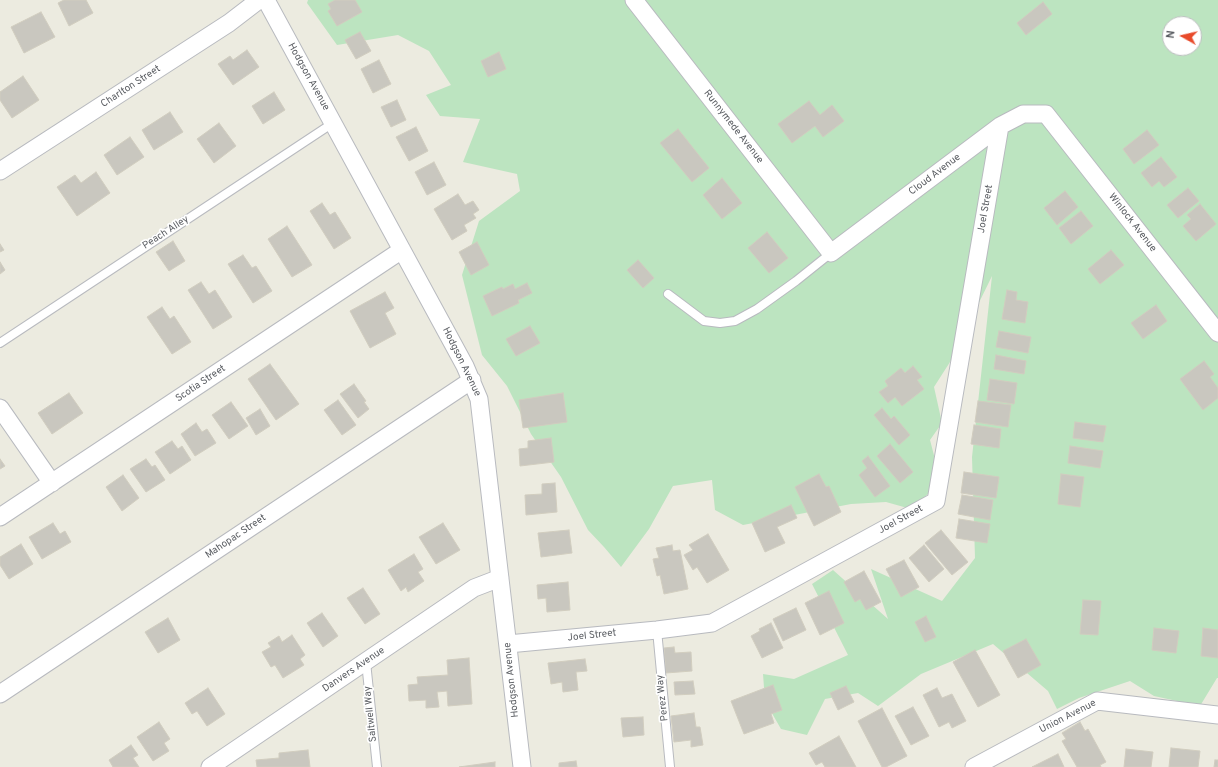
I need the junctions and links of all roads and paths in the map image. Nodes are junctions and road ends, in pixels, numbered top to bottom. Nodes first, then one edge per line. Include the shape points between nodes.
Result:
1 (259, 0) edge
2 (266, 0) edge
3 (634, 0) edge
4 (1046, 114) joint
5 (333, 123) junction
6 (1000, 126) junction
7 (0, 171) edge
8 (402, 250) junction
9 (831, 253) junction
10 (668, 294) dead end
11 (1218, 333) edge
12 (0, 343) edge
13 (472, 380) junction
14 (0, 408) edge
15 (52, 483) junction
16 (0, 517) edge
17 (500, 578) junction
18 (657, 630) junction
19 (508, 644) junction
20 (366, 662) junction
21 (0, 694) edge
22 (1218, 715) edge
23 (232, 760) edge
24 (210, 767) edge
25 (377, 767) edge
26 (522, 767) edge
27 (670, 767) edge
28 (974, 767) edge

1 - 7 street, Charlton Street via 229,23
2 - 5 street, Hodgson Avenue
3 - 9 street, Runnymede Avenue
4 - 6 street, Cloud Avenue via 1023,114
4 - 11 street, Winlock Avenue
5 - 8 street, Hodgson Avenue
5 - 12 lane, Peach Alley
6 - 9 street, Cloud Avenue
6 - 18 street, Joel Street via 936,501 712,623
8 - 13 street, Hodgson Avenue
8 - 15 street, Scotia Street
9 - 10 lane via 757,309 735,321 704,321
13 - 17 street, Hodgson Avenue via 479,399
13 - 21 street, Mahopac Street
14 - 15 street
15 - 16 street, Scotia Street
17 - 19 street, Hodgson Avenue
17 - 20 street, Danvers Avenue via 474,588
18 - 19 street, Joel Street
18 - 27 lane, Perez Way
19 - 26 street, Hodgson Avenue
20 - 23 street, Danvers Avenue
20 - 25 lane, Saltwell Way
22 - 28 street, Union Avenue via 1097,701
23 - 24 street, Danvers Avenue

